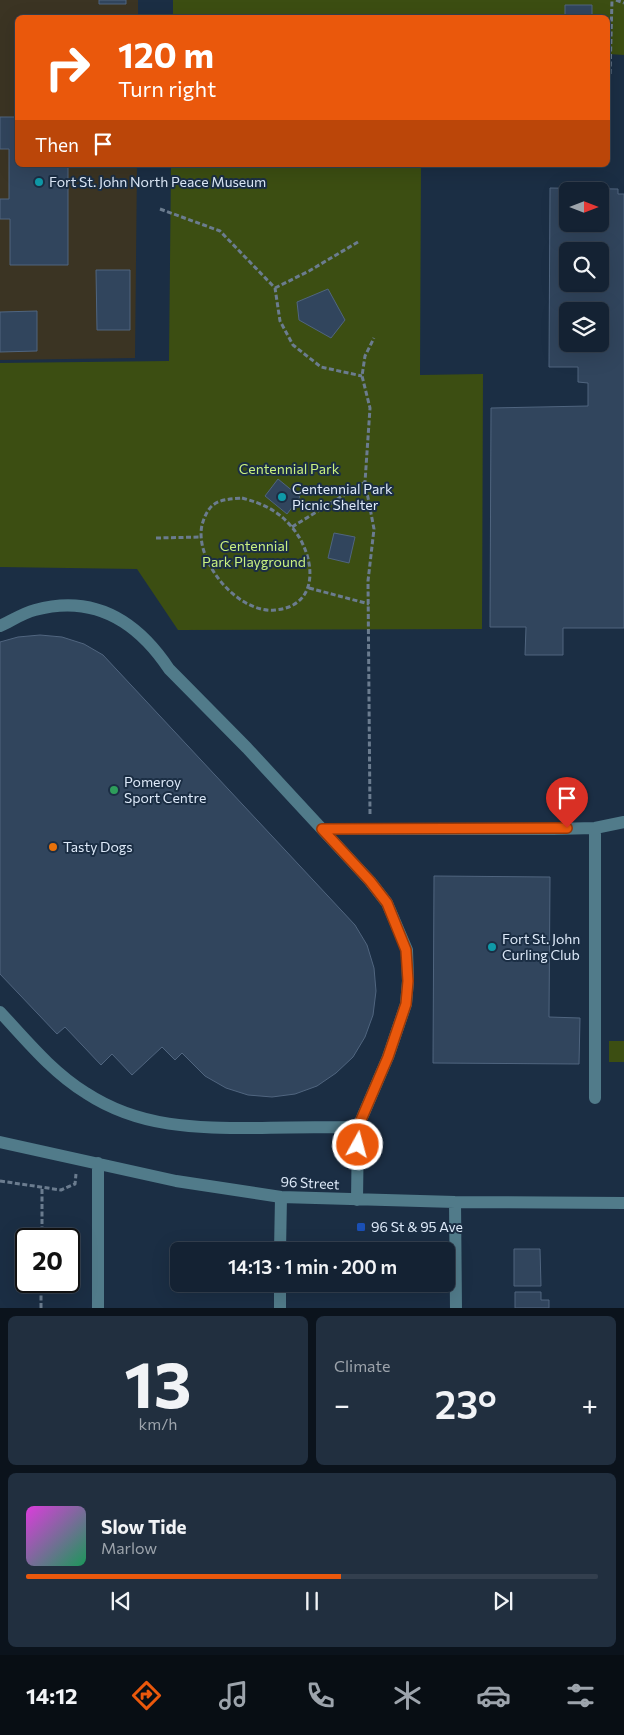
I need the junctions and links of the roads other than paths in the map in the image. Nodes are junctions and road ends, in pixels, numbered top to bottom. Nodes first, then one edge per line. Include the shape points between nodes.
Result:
1 (0, 626) edge
2 (624, 822) edge
3 (596, 828) junction
4 (322, 829) junction
5 (0, 1012) edge
6 (595, 1098) dead end
7 (358, 1127) junction
8 (0, 1142) edge
9 (98, 1164) junction
10 (281, 1197) junction
11 (357, 1200) junction
12 (455, 1202) junction
13 (624, 1203) edge
14 (280, 1242) edge
15 (280, 1292) edge
16 (98, 1308) edge
17 (280, 1308) edge
18 (456, 1308) edge

1 - 4 street via 34,610 61,606 92,607 118,618 140,632 170,669
2 - 3 street
3 - 4 street
3 - 6 street
4 - 7 street via 387,903 406,950 406,1004
5 - 7 street via 53,1068 85,1093 138,1118 171,1125 216,1128
7 - 11 street
8 - 9 street, 96 Street
9 - 10 street, 96 Street via 176,1181
9 - 16 street
10 - 11 street, 96 Street
10 - 14 street
11 - 12 street, 96 Street
12 - 13 street, 96 Street
12 - 18 street
15 - 17 street

